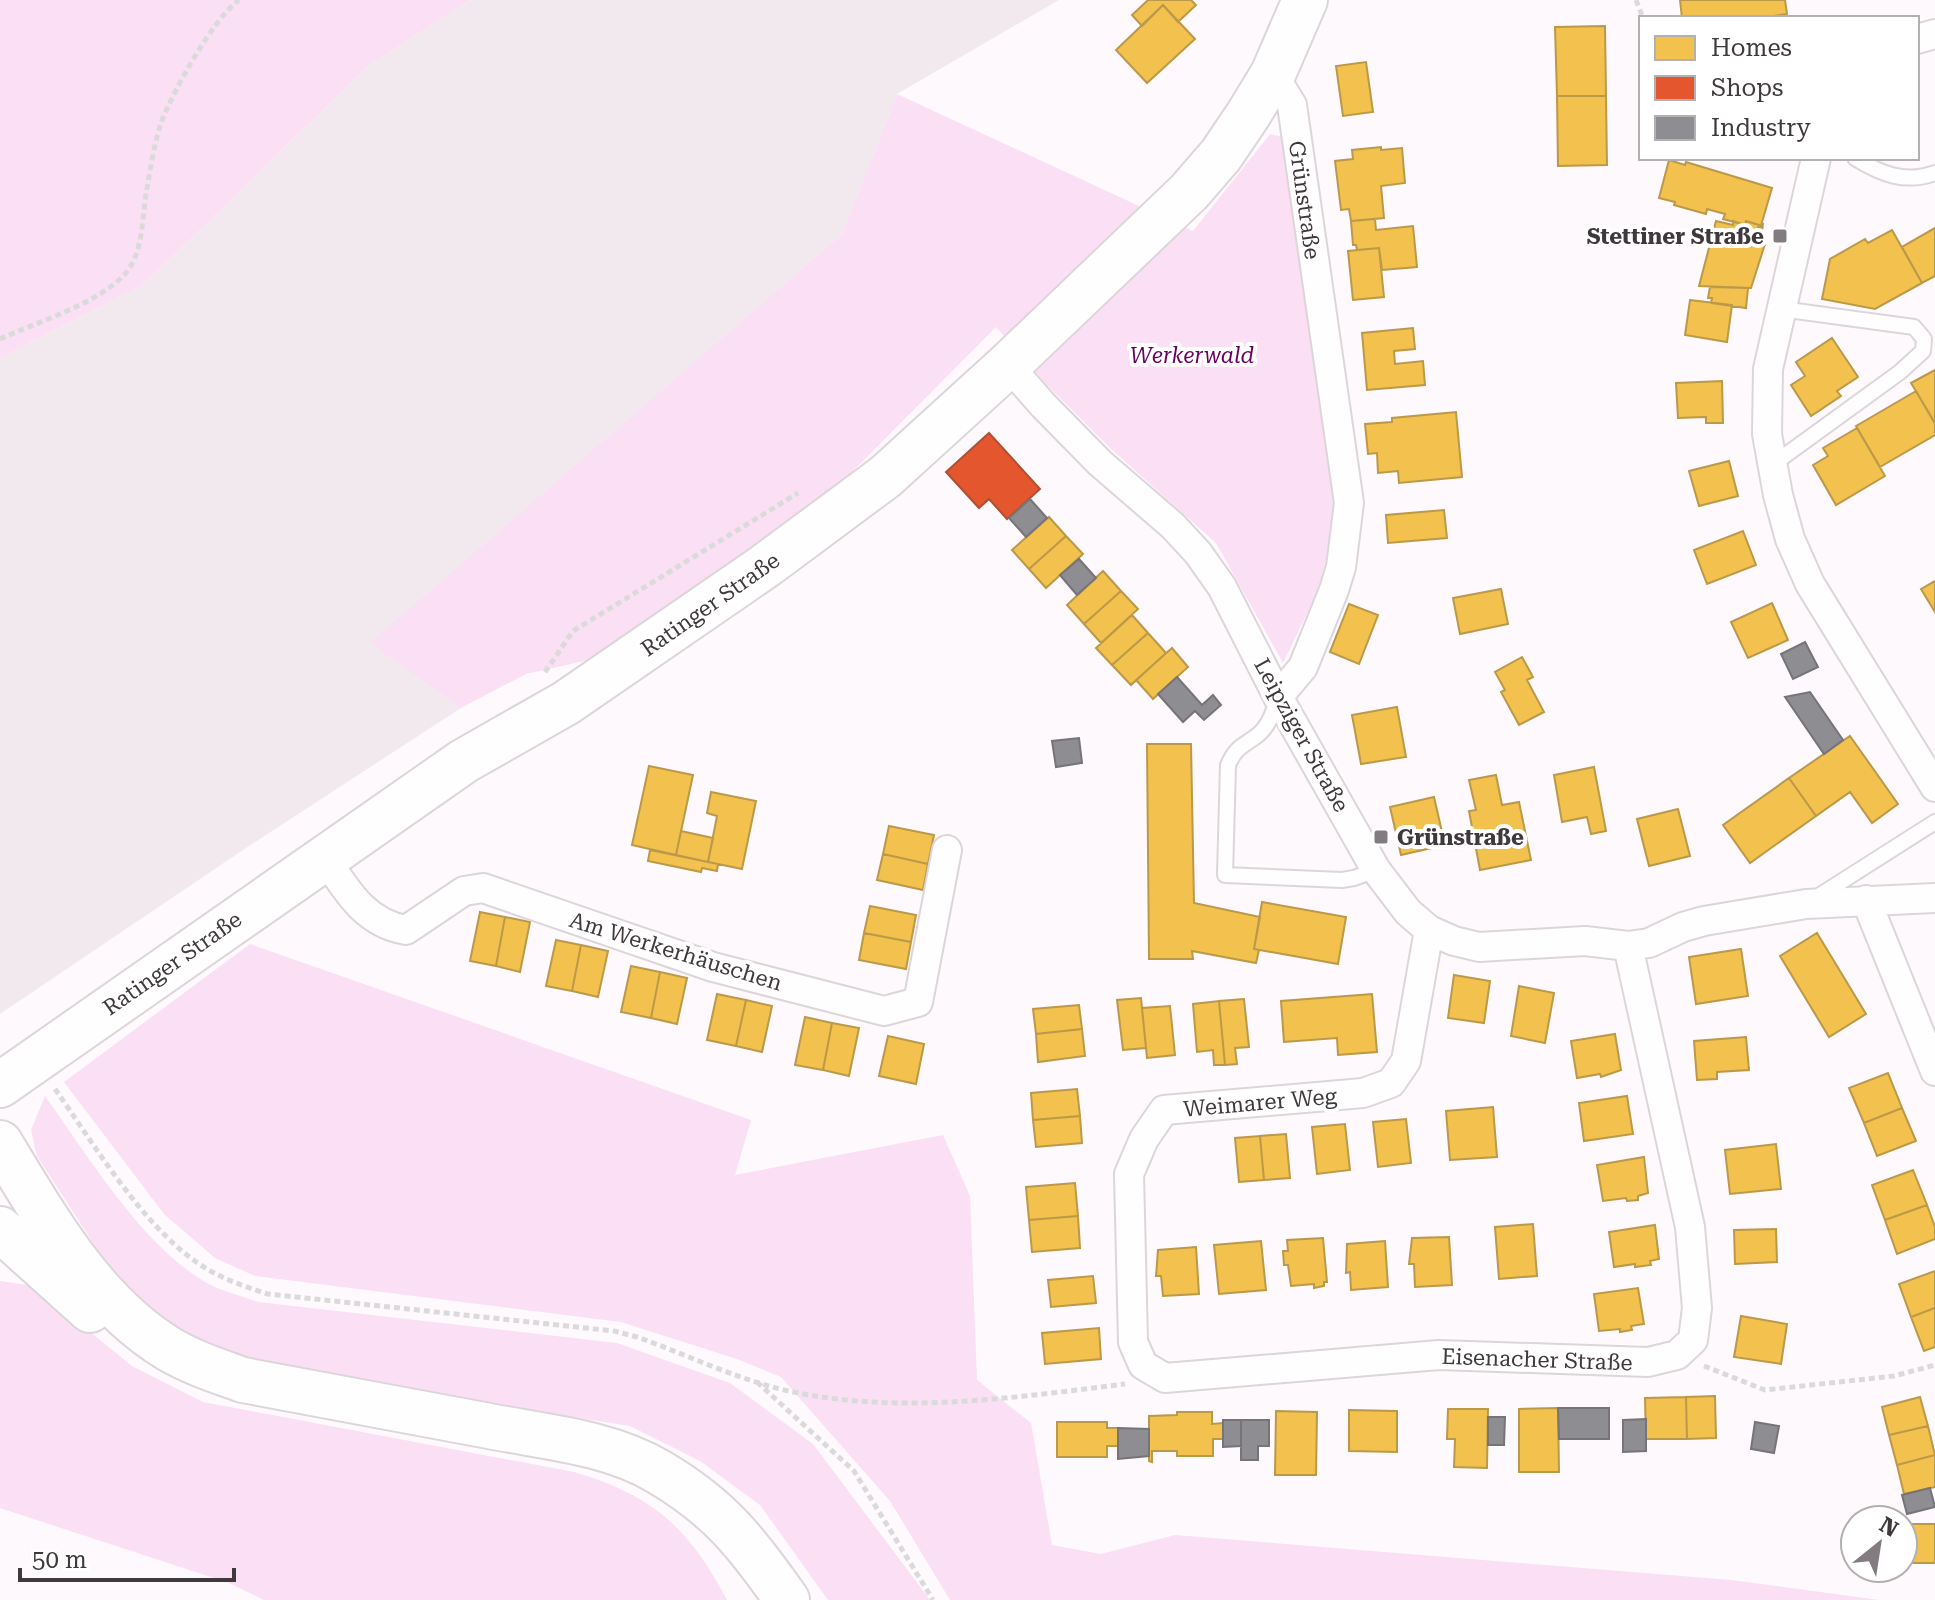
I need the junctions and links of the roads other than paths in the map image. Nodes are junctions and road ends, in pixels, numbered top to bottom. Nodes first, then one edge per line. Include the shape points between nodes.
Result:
1 (1305, 0) edge
2 (1273, 74) junction
3 (1816, 160) edge
4 (1859, 160) edge
5 (1935, 173) edge
6 (1781, 309) junction
7 (1008, 365) junction
8 (1771, 465) junction
9 (1278, 697) junction
10 (1935, 787) edge
11 (1935, 822) edge
12 (947, 850) dead end
13 (325, 858) junction
14 (1376, 870) junction
15 (1935, 898) edge
16 (1866, 900) junction
17 (1806, 904) junction
18 (1429, 930) junction
19 (1628, 946) junction
20 (1935, 1071) edge
21 (0, 1085) edge
22 (0, 1143) edge
23 (0, 1229) edge
24 (1165, 1378) joint
25 (749, 1600) edge
26 (787, 1600) edge

1 - 2 main road, Ratinger Straße
2 - 7 main road, Ratinger Straße via 1221,155 1189,192
2 - 9 street, Grünstraße via 1292,105 1349,503 1334,590 1303,667
3 - 6 street
4 - 5 lane via 1901,178
6 - 8 street via 1765,402
6 - 8 lane via 1914,327 1924,339 1923,351 1900,372
7 - 9 street, Leipziger Straße via 1100,463 1198,553 1222,587
7 - 13 main road, Ratinger Straße via 885,477 765,566 566,703 464,761
8 - 10 street via 1790,539 1810,584
9 - 14 street, Leipziger Straße
9 - 14 lane via 1270,720 1235,749 1228,765 1225,875 1342,880
11 - 17 lane, Leipziger Straße
12 - 13 street, Am Werkerhäuschen via 918,1002 884,1011 713,967 483,888 464,891 406,930 389,927 371,918
13 - 21 main road, Ratinger Straße
14 - 18 street, Leipziger Straße
15 - 16 street, Leipziger Straße
16 - 17 street, Leipziger Straße
16 - 20 street
17 - 19 street, Leipziger Straße via 1704,921
18 - 19 street, Leipziger Straße via 1479,947 1585,941
18 - 24 street, Weimarer Weg via 1406,1061 1391,1083 1363,1093 1164,1110 1144,1139 1129,1174 1133,1342 1143,1365
19 - 24 street, Eisenacher Straße via 1690,1227 1697,1308 1693,1340 1677,1355 1648,1362 1439,1355
22 - 26 main road via 87,1275 131,1321 169,1349 243,1380 577,1442 631,1458 687,1490 725,1520
23 - 25 main road via 107,1325 159,1362 207,1384 553,1452 645,1482 711,1533

